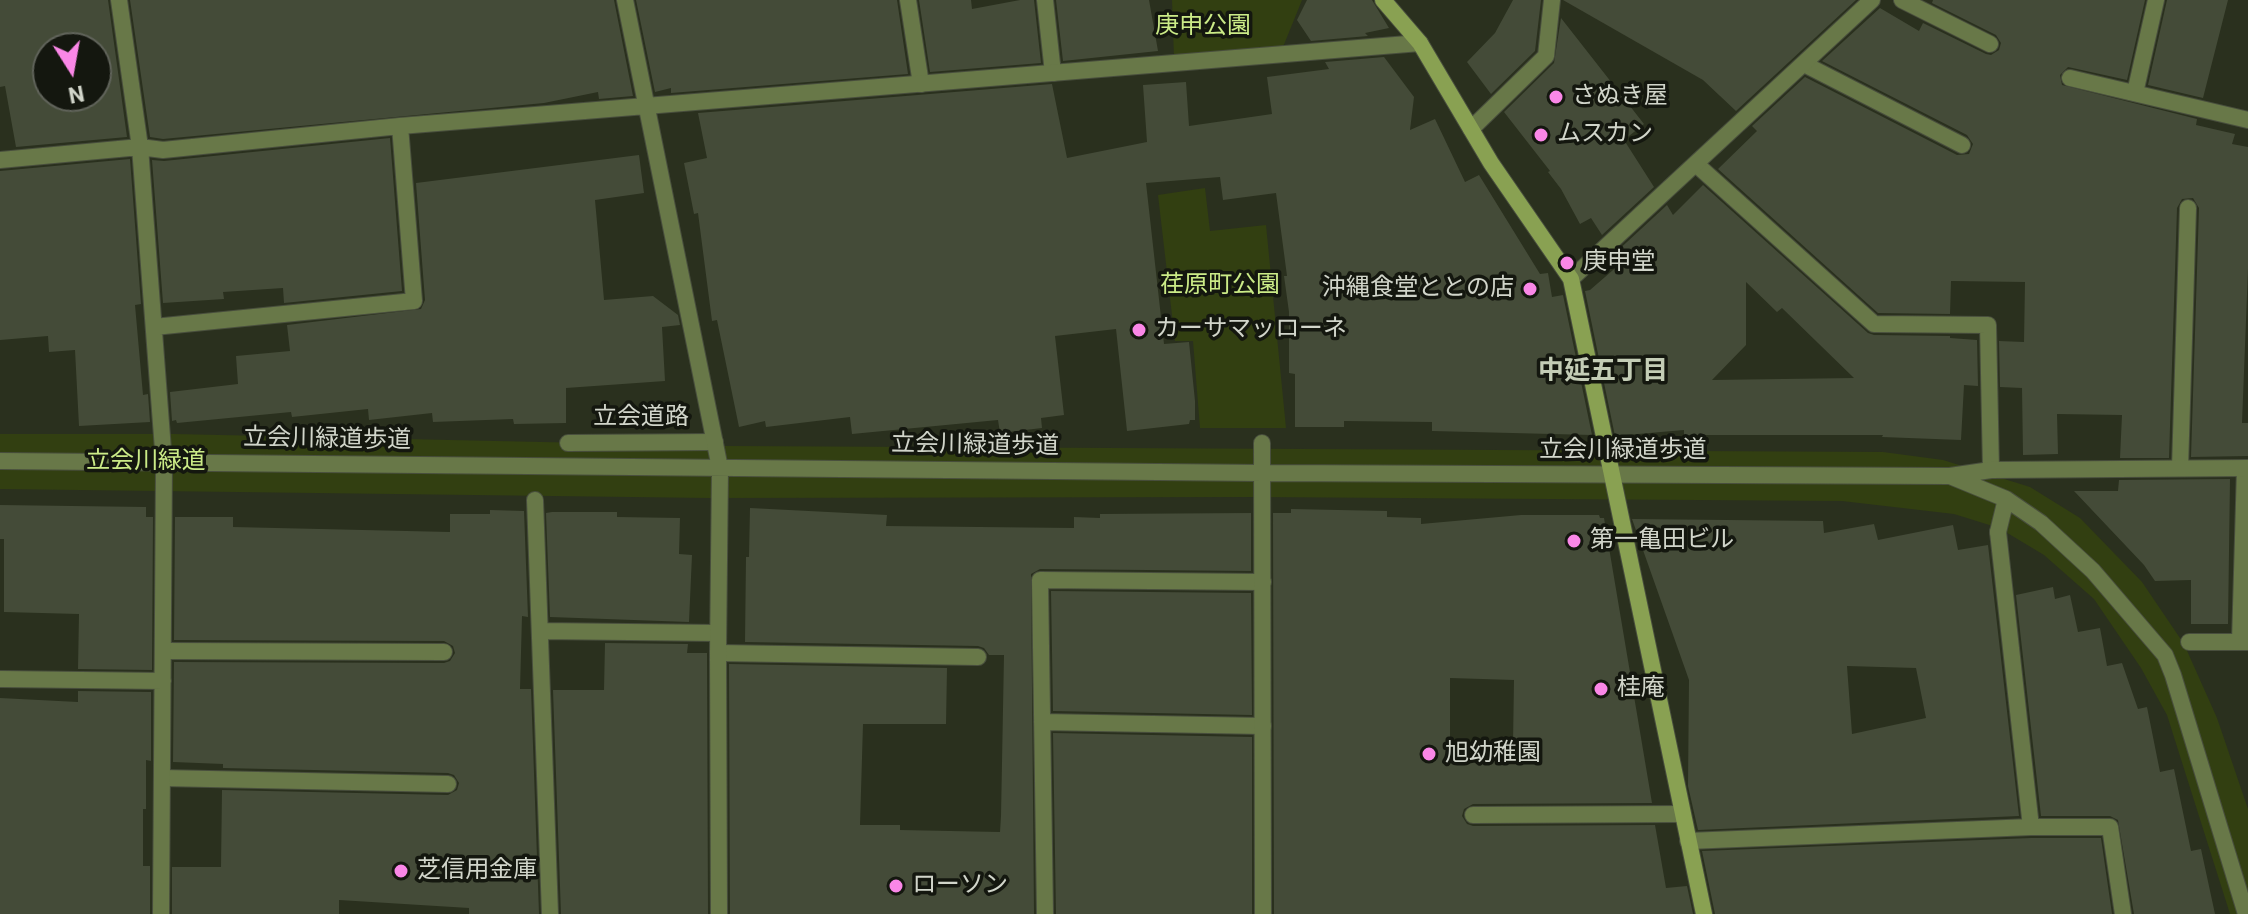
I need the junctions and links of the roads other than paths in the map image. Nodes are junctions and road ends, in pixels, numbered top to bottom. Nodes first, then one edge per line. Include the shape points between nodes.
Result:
1 (119, 0) edge
2 (625, 0) edge
3 (908, 0) edge
4 (1045, 0) edge
5 (1383, 0) edge
6 (1552, 0) edge
7 (1872, 0) edge
8 (1902, 0) edge
9 (2156, 0) edge
10 (1420, 43) junction
11 (1990, 44) dead end
12 (1804, 64) junction
13 (1053, 73) junction
14 (2070, 78) dead end
15 (921, 84) junction
16 (2135, 93) junction
17 (647, 106) junction
18 (2248, 120) edge
19 (400, 126) junction
20 (1471, 129) junction
21 (1962, 145) dead end
22 (140, 147) junction
23 (0, 160) edge
24 (1697, 165) junction
25 (2188, 208) dead end
26 (1571, 279) junction
27 (154, 327) junction
28 (715, 442) junction
29 (568, 443) dead end
30 (1262, 443) dead end
31 (0, 461) edge
32 (164, 463) junction
33 (720, 468) junction
34 (2180, 468) junction
35 (2247, 468) edge
36 (1991, 470) junction
37 (1263, 473) junction
38 (1612, 475) junction
39 (1950, 476) junction
40 (2006, 499) junction
41 (535, 500) dead end
42 (1263, 582) junction
43 (540, 631) junction
44 (718, 633) junction
45 (2189, 642) dead end
46 (2244, 642) edge
47 (163, 651) junction
48 (444, 652) dead end
49 (718, 653) junction
50 (978, 657) dead end
51 (0, 679) edge
52 (163, 681) junction
53 (1042, 722) junction
54 (1263, 726) junction
55 (162, 778) junction
56 (448, 784) dead end
57 (1681, 814) junction
58 (1473, 815) dead end
59 (2031, 827) junction
60 (1688, 841) junction
61 (161, 914) edge
62 (550, 914) edge
63 (719, 914) edge
64 (1045, 914) edge
65 (1263, 914) edge
66 (1704, 914) edge
67 (2123, 914) edge
68 (2246, 914) edge

1 - 22 street
2 - 17 street
3 - 15 street
4 - 13 street
5 - 10 street
6 - 20 street via 1546,56
7 - 12 street
8 - 11 street
9 - 16 street
10 - 13 street
10 - 20 street
12 - 21 street
12 - 24 street
13 - 15 street
14 - 16 street
15 - 17 street
16 - 18 street
17 - 19 street
17 - 28 street
19 - 22 street via 163,150
19 - 27 street via 414,301
20 - 26 street
22 - 23 street
22 - 27 street
24 - 26 street
24 - 36 street via 1874,324 1988,325
25 - 34 street
26 - 38 street
27 - 32 street
28 - 29 street, 立会道路
28 - 33 street
30 - 37 street
31 - 32 street, 立会川緑道歩道
32 - 33 street, 立会川緑道歩道
32 - 47 street
33 - 37 street, 立会川緑道歩道
33 - 44 street
34 - 35 street, 立会川緑道歩道
34 - 36 street, 立会川緑道歩道
35 - 46 street
36 - 39 street, 立会川緑道歩道
37 - 38 street, 立会川緑道歩道
37 - 42 street
38 - 39 street, 立会川緑道歩道
38 - 57 street
39 - 40 street, 立会川緑道歩道
40 - 59 street via 1998,532
40 - 68 street, 立会川緑道歩道 via 2093,571 2165,655
41 - 43 street
42 - 53 street via 1040,580
42 - 54 street
43 - 44 street
43 - 62 street
44 - 49 street
45 - 46 street
47 - 48 street
47 - 52 street
49 - 50 street
49 - 63 street
51 - 52 street
52 - 55 street
53 - 54 street
53 - 64 street
54 - 65 street
55 - 56 street
55 - 61 street
57 - 58 street
57 - 60 street
59 - 60 street
59 - 67 street via 2110,827
60 - 66 street

